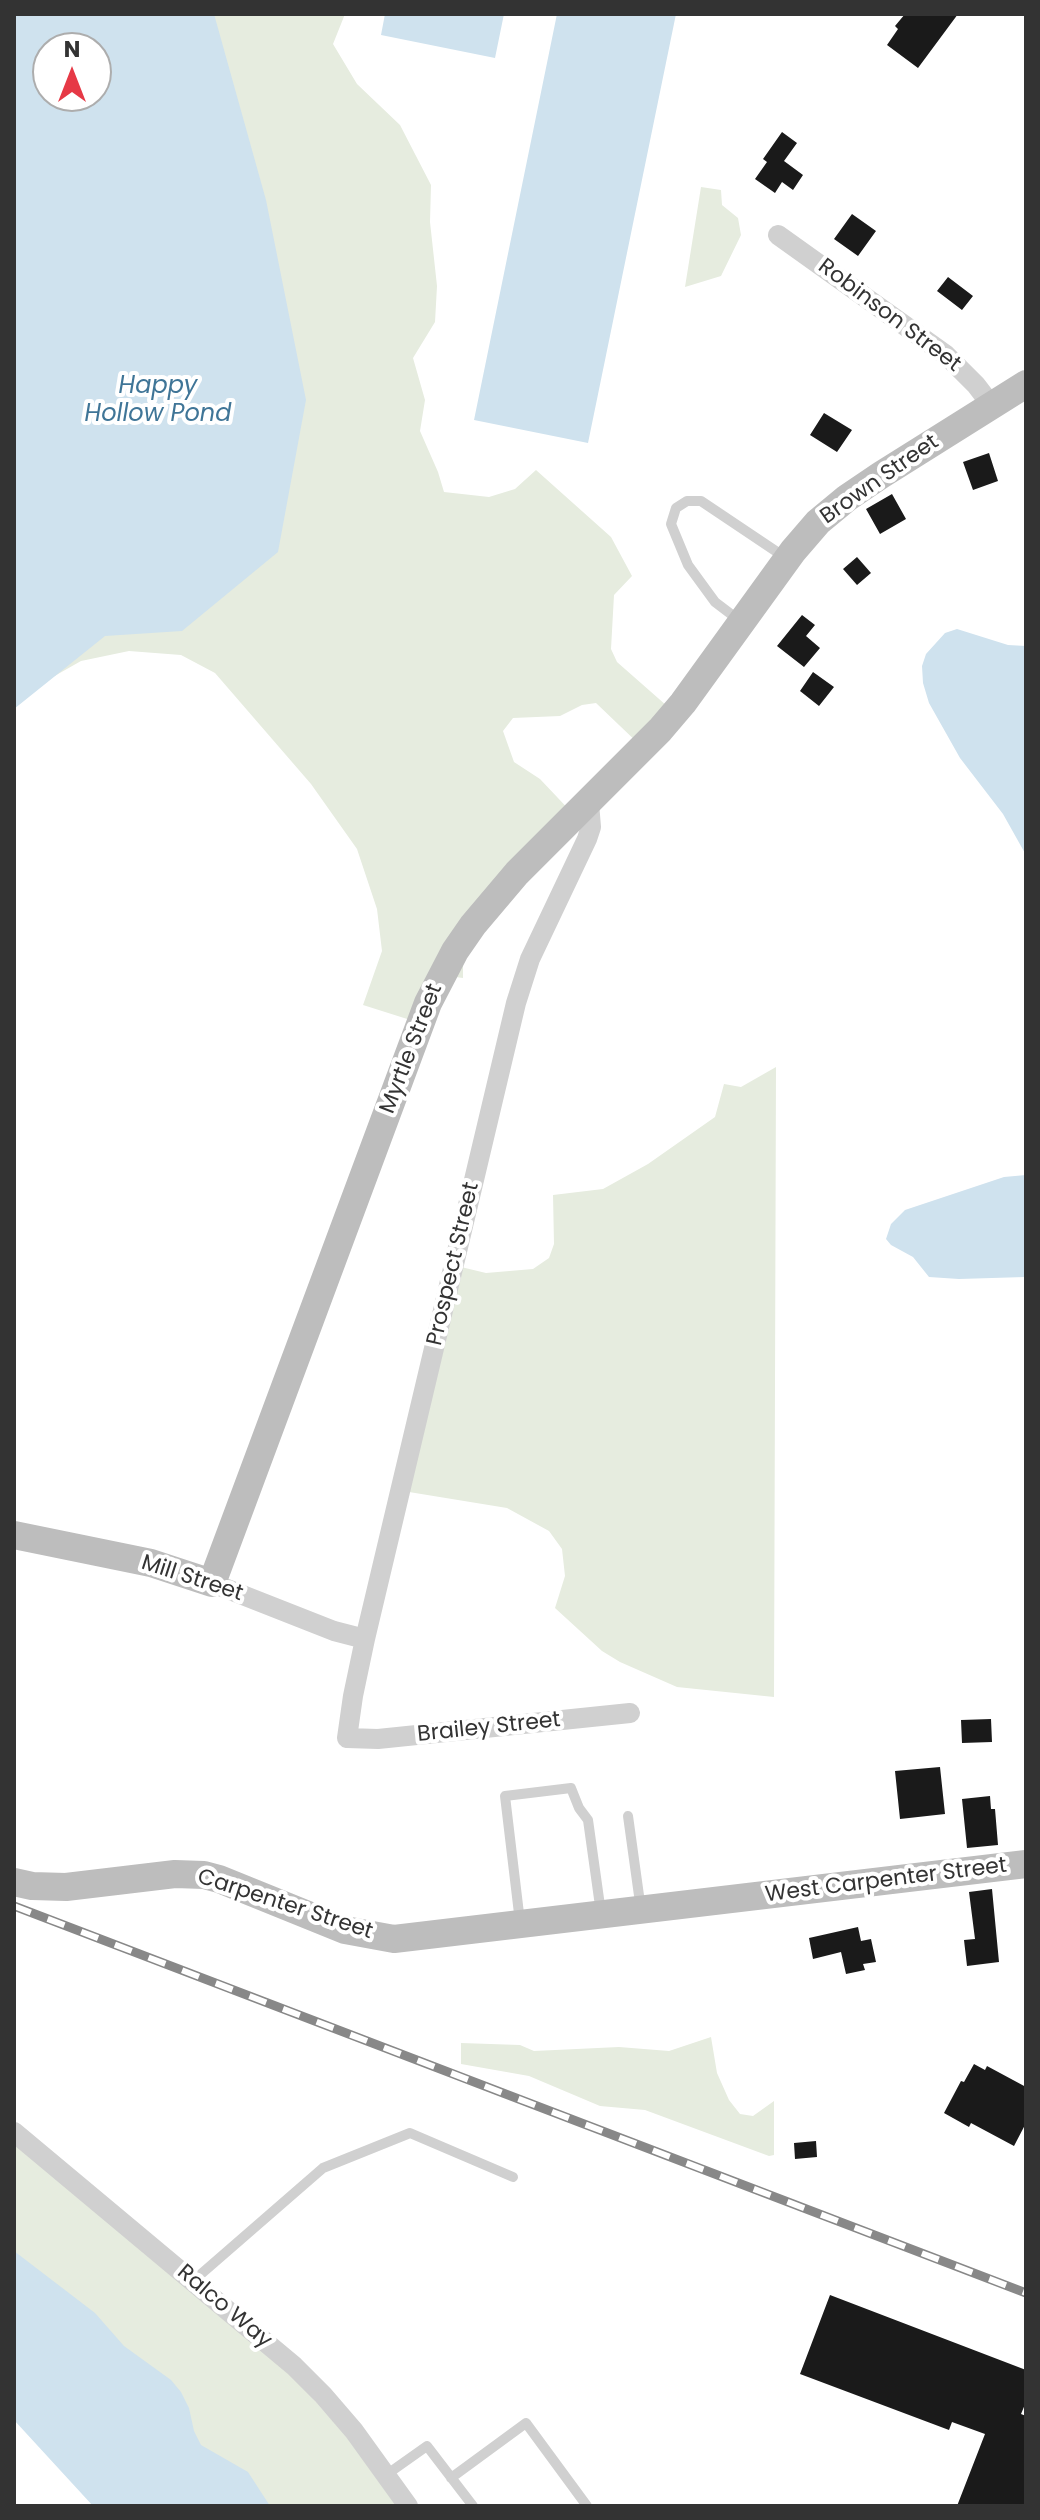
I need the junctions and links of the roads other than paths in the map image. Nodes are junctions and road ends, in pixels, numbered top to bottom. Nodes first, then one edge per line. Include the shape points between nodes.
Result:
1 (778, 235) dead end
2 (1026, 384) edge
3 (992, 406) junction
4 (787, 559) junction
5 (749, 612) junction
6 (589, 803) junction
7 (14, 1535) edge
8 (212, 1583) junction
9 (365, 1639) junction
10 (630, 1713) dead end
11 (347, 1738) joint
12 (628, 1816) dead end
13 (1026, 1864) edge
14 (14, 1882) edge
15 (746, 1897) joint
16 (641, 1910) junction
17 (601, 1915) junction
18 (520, 1924) junction
19 (14, 2132) edge
20 (513, 2177) dead end
21 (193, 2281) junction
22 (386, 2475) junction
23 (451, 2478) junction
24 (408, 2506) edge
25 (473, 2506) edge
26 (587, 2506) edge

1 - 3 street, Robinson Street via 946,355
2 - 3 street, Brown Street
3 - 4 street, Brown Street via 847,498
4 - 5 street, Brown Street
4 - 5 lane via 701,501 676,508 671,524 688,565 715,602
5 - 6 street, Myrtle Street via 683,703
6 - 8 street, Myrtle Street via 494,899 440,976
6 - 9 street, Prospect Street via 587,839 530,959 516,1003
7 - 8 street, Mill Street via 151,1563
8 - 9 street, Mill Street
9 - 11 street, Prospect Street
10 - 11 street, Brailey Street
12 - 16 lane
13 - 15 street, West Carpenter Street
14 - 18 street, Carpenter Street via 66,1887 204,1875 345,1930 394,1939
15 - 16 street, Carpenter Street
16 - 17 street, Carpenter Street
17 - 18 street, Carpenter Street
17 - 18 lane via 588,1820 571,1788 505,1796
19 - 21 street, Ralco Way
20 - 21 lane via 410,2133 323,2168
21 - 22 street, Ralco Way via 310,2381
22 - 23 lane via 427,2446
22 - 24 street, Ralco Way
23 - 25 lane
23 - 26 lane via 526,2423

